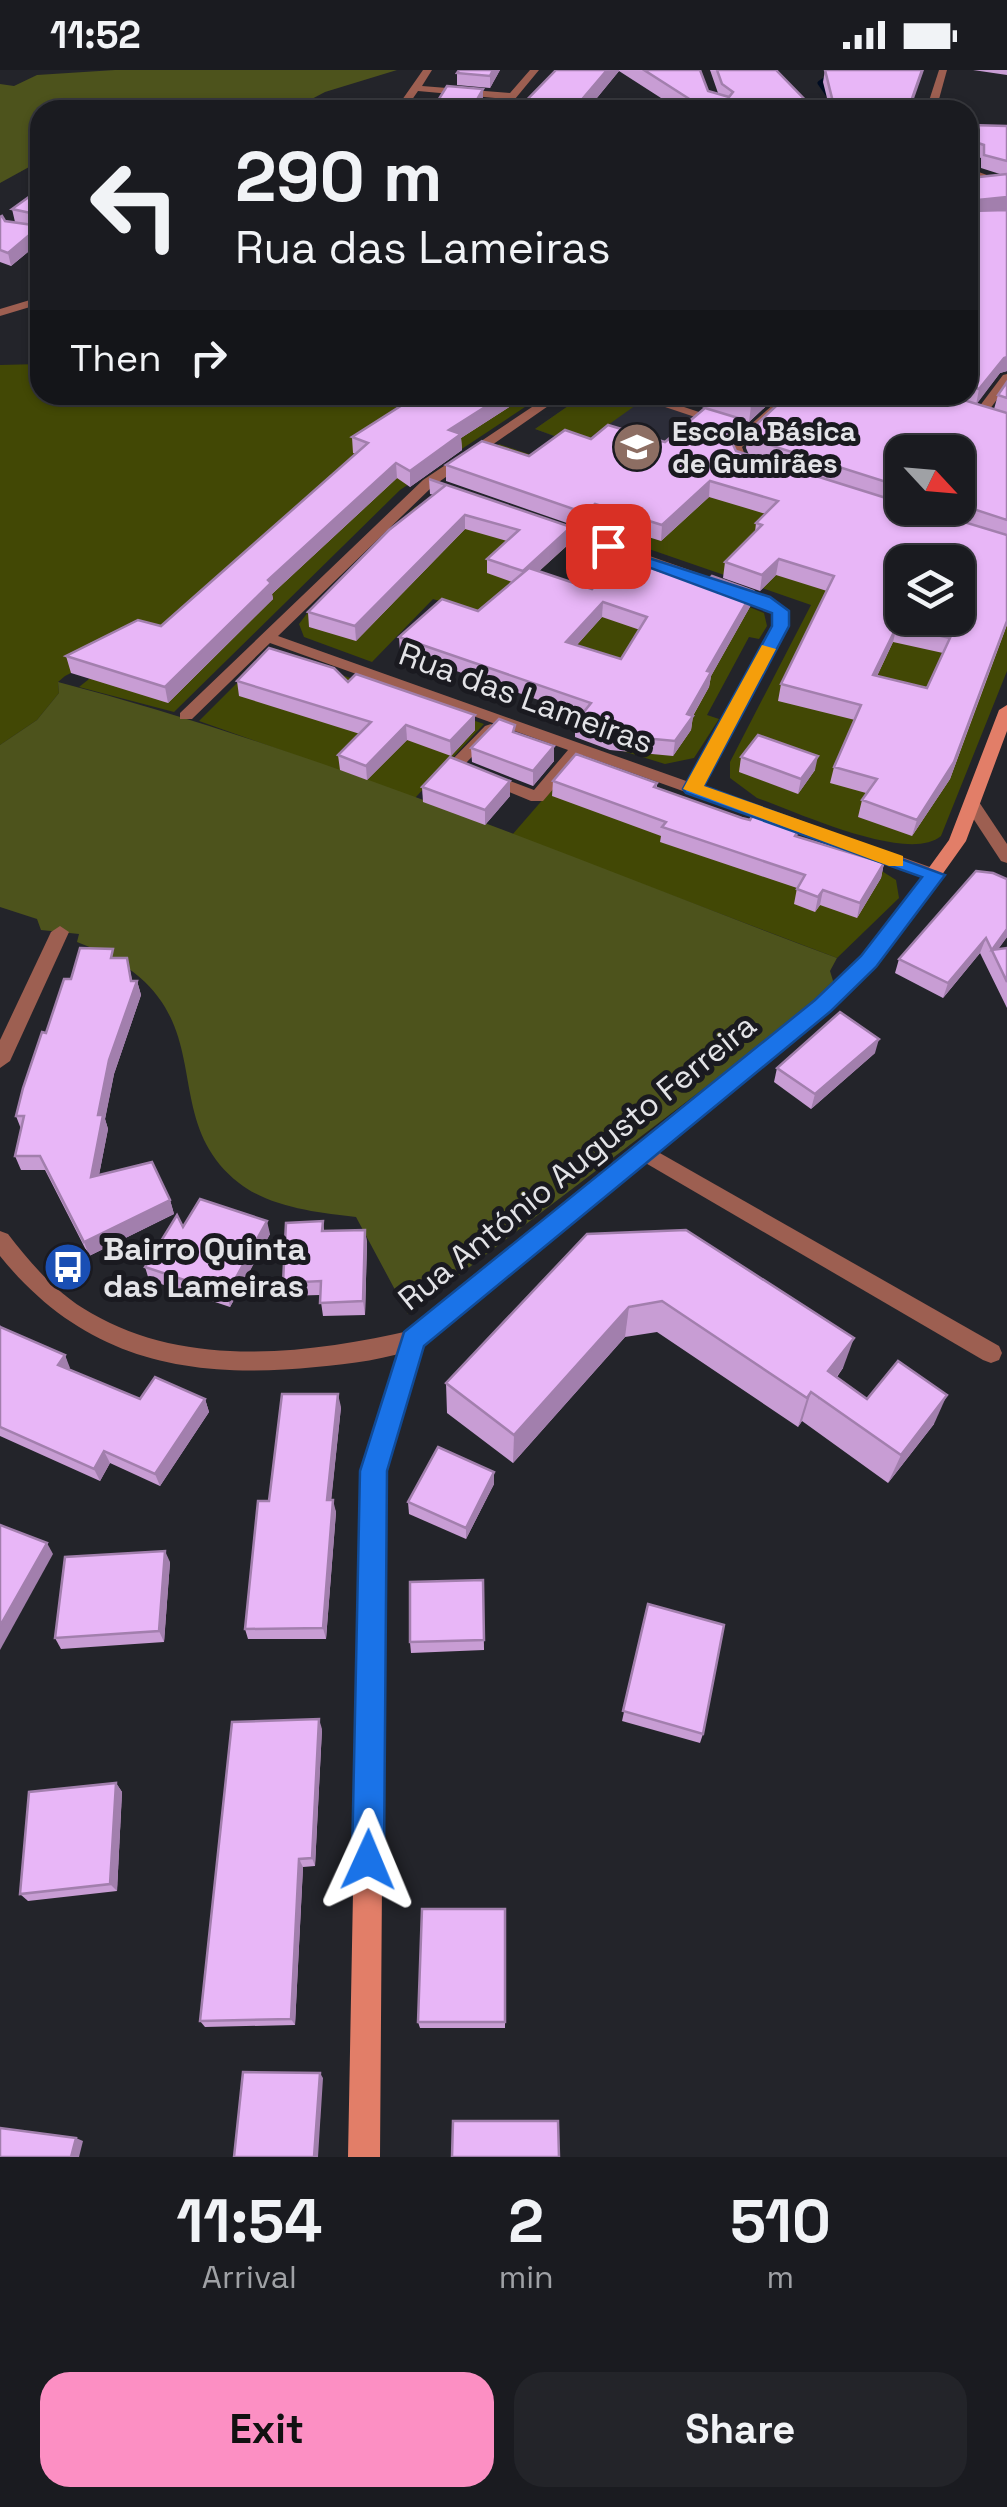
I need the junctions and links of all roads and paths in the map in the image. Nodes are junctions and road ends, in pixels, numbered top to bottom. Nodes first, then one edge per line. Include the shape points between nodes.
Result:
1 (428, 70) edge
2 (535, 70) edge
3 (943, 70) edge
4 (416, 88) junction
5 (509, 96) junction
6 (407, 100) edge
7 (507, 100) edge
8 (934, 100) edge
9 (978, 175) edge
10 (991, 180) junction
11 (1007, 182) edge
12 (978, 183) edge
13 (30, 303) edge
14 (0, 313) edge
15 (1007, 378) edge
16 (543, 405) edge
17 (668, 405) edge
18 (780, 405) edge
19 (964, 410) edge
20 (751, 430) junction
21 (770, 473) edge
22 (428, 483) junction
23 (446, 489) edge
24 (536, 521) edge
25 (266, 637) junction
26 (1007, 710) edge
27 (186, 716) dead end
28 (500, 720) junction
29 (580, 748) junction
30 (693, 789) junction
31 (973, 806) junction
32 (1007, 857) edge
33 (935, 875) junction
34 (60, 932) dead end
35 (0, 1061) edge
36 (644, 1152) junction
37 (0, 1240) edge
38 (414, 1340) junction
39 (992, 1353) dead end
40 (364, 2157) edge

1 - 4 street
2 - 5 street
3 - 8 street
4 - 5 street
4 - 6 street
5 - 7 street
9 - 10 street
10 - 11 street
10 - 12 street
13 - 14 street
15 - 19 street via 987,416
16 - 22 street
17 - 20 street
18 - 20 street
20 - 21 street via 734,446 736,454
22 - 23 street
22 - 25 street
24 - 30 street via 781,611 780,626
25 - 27 street
25 - 28 street, Rua das Lameiras
26 - 31 street, Rua António Augusto Ferreira
28 - 29 street, Rua das Lameiras
28 - 29 street via 454,766 536,797
29 - 30 street, Rua das Lameiras
30 - 33 street, Rua das Lameiras
31 - 32 street
31 - 33 street, Rua António Augusto Ferreira
33 - 36 street, Rua António Augusto Ferreira via 854,977
34 - 35 street
36 - 38 street, Rua António Augusto Ferreira
36 - 39 street
37 - 38 street via 40,1286 86,1322 165,1350 269,1362 349,1356
38 - 40 street, Rua António Augusto Ferreira via 373,1471

